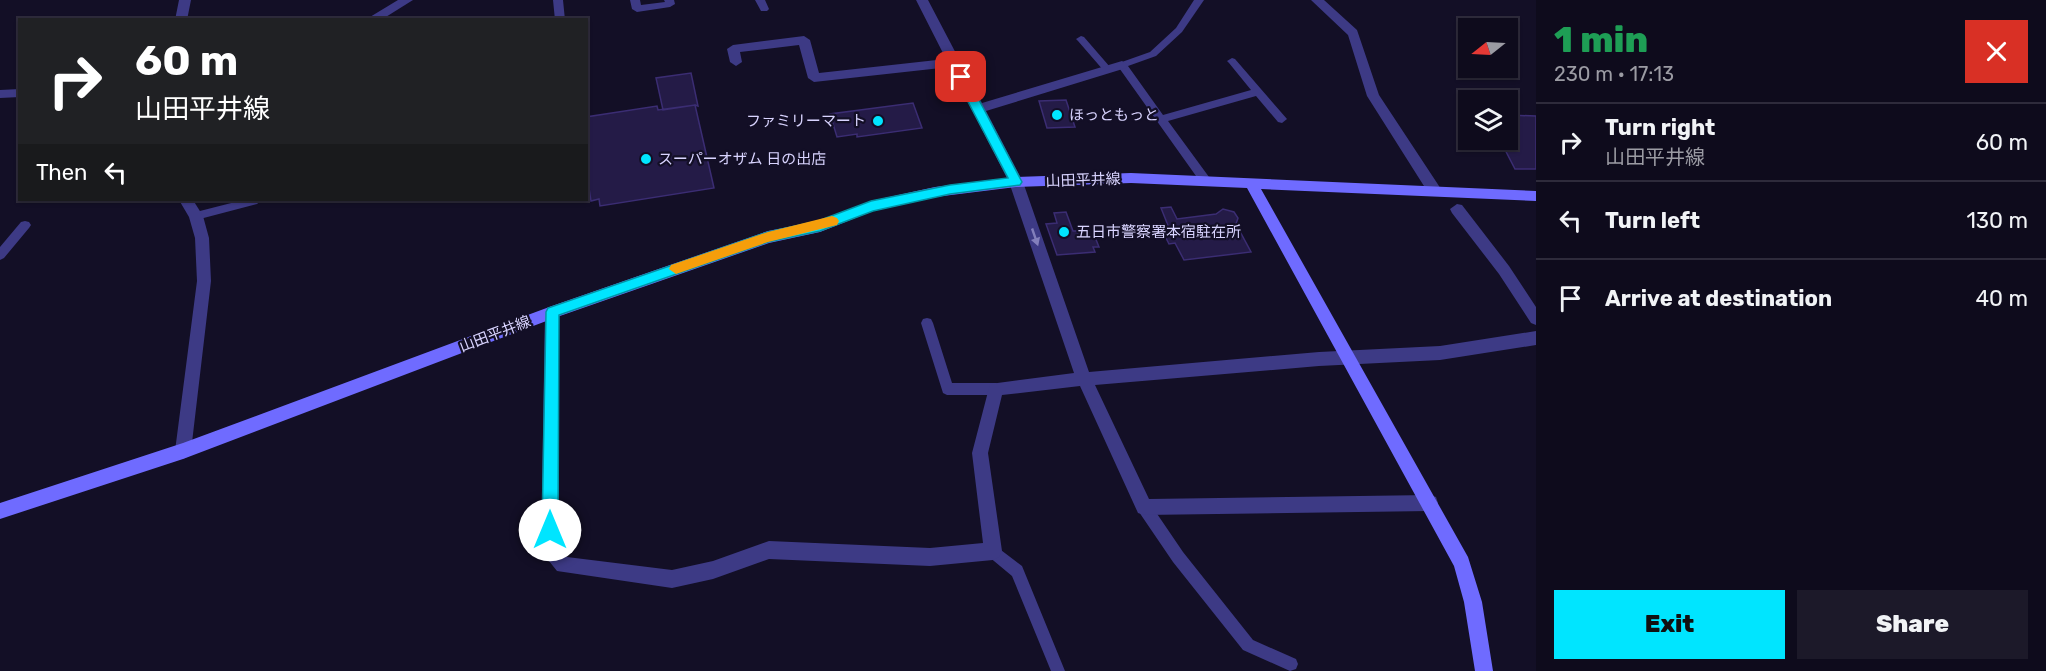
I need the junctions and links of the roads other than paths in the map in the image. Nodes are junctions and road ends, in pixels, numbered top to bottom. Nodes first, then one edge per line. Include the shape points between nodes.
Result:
1 (185, 0) edge
2 (407, 0) edge
3 (558, 0) edge
4 (635, 0) edge
5 (669, 0) edge
6 (922, 0) edge
7 (1199, 0) edge
8 (1317, 0) edge
9 (181, 18) edge
10 (375, 18) edge
11 (560, 18) edge
12 (1080, 39) dead end
13 (1232, 61) dead end
14 (736, 62) dead end
15 (953, 62) junction
16 (1122, 65) junction
17 (1107, 69) junction
18 (1258, 92) junction
19 (18, 93) edge
20 (0, 94) edge
21 (977, 109) junction
22 (1161, 119) junction
23 (1281, 119) dead end
24 (1205, 180) junction
25 (1016, 182) junction
26 (1251, 183) junction
27 (1434, 190) junction
28 (1536, 196) edge
29 (187, 201) edge
30 (253, 201) edge
31 (1457, 209) dead end
32 (196, 216) junction
33 (25, 225) dead end
34 (0, 255) edge
35 (552, 312) junction
36 (1536, 319) edge
37 (927, 322) dead end
38 (1536, 338) edge
39 (1349, 359) junction
40 (1084, 379) junction
41 (996, 389) junction
42 (183, 451) junction
43 (1430, 503) junction
44 (1144, 507) junction
45 (0, 511) edge
46 (993, 551) junction
47 (1291, 664) dead end
48 (1058, 671) edge
49 (1484, 671) edge

1 - 9 street
2 - 10 street
3 - 11 lane
4 - 5 lane via 637,9 670,3
6 - 15 street
7 - 16 lane via 1179,30 1153,54
8 - 27 street via 1353,33 1373,96
12 - 17 lane
13 - 18 lane
14 - 15 street via 733,48 804,40 814,78
15 - 21 street
16 - 17 street
16 - 22 lane
17 - 21 street
18 - 22 lane
18 - 23 lane
19 - 20 lane
21 - 25 street
22 - 24 lane
24 - 25 main road, 山田平井線
24 - 26 main road, 山田平井線
25 - 35 main road, 山田平井線 via 950,189 871,206 820,226 768,237
25 -> 40 street
26 - 27 main road, 山田平井線
26 - 39 main road
27 - 28 main road, 山田平井線
29 - 32 street
30 - 32 lane
31 - 36 street
32 - 42 street via 202,238 204,281
33 - 34 lane
35 - 42 main road, 山田平井線
35 - 46 street via 550,551 563,565 672,579 713,570 769,549 930,557
37 - 41 lane via 947,388
38 - 39 street via 1440,353
39 - 40 street
39 - 43 main road
40 - 41 street
40 - 44 street
41 - 46 street via 980,453
42 - 45 main road, 山田平井線
43 - 44 street
43 - 49 main road via 1462,563
44 - 47 lane via 1248,645
46 - 48 lane via 1017,571

